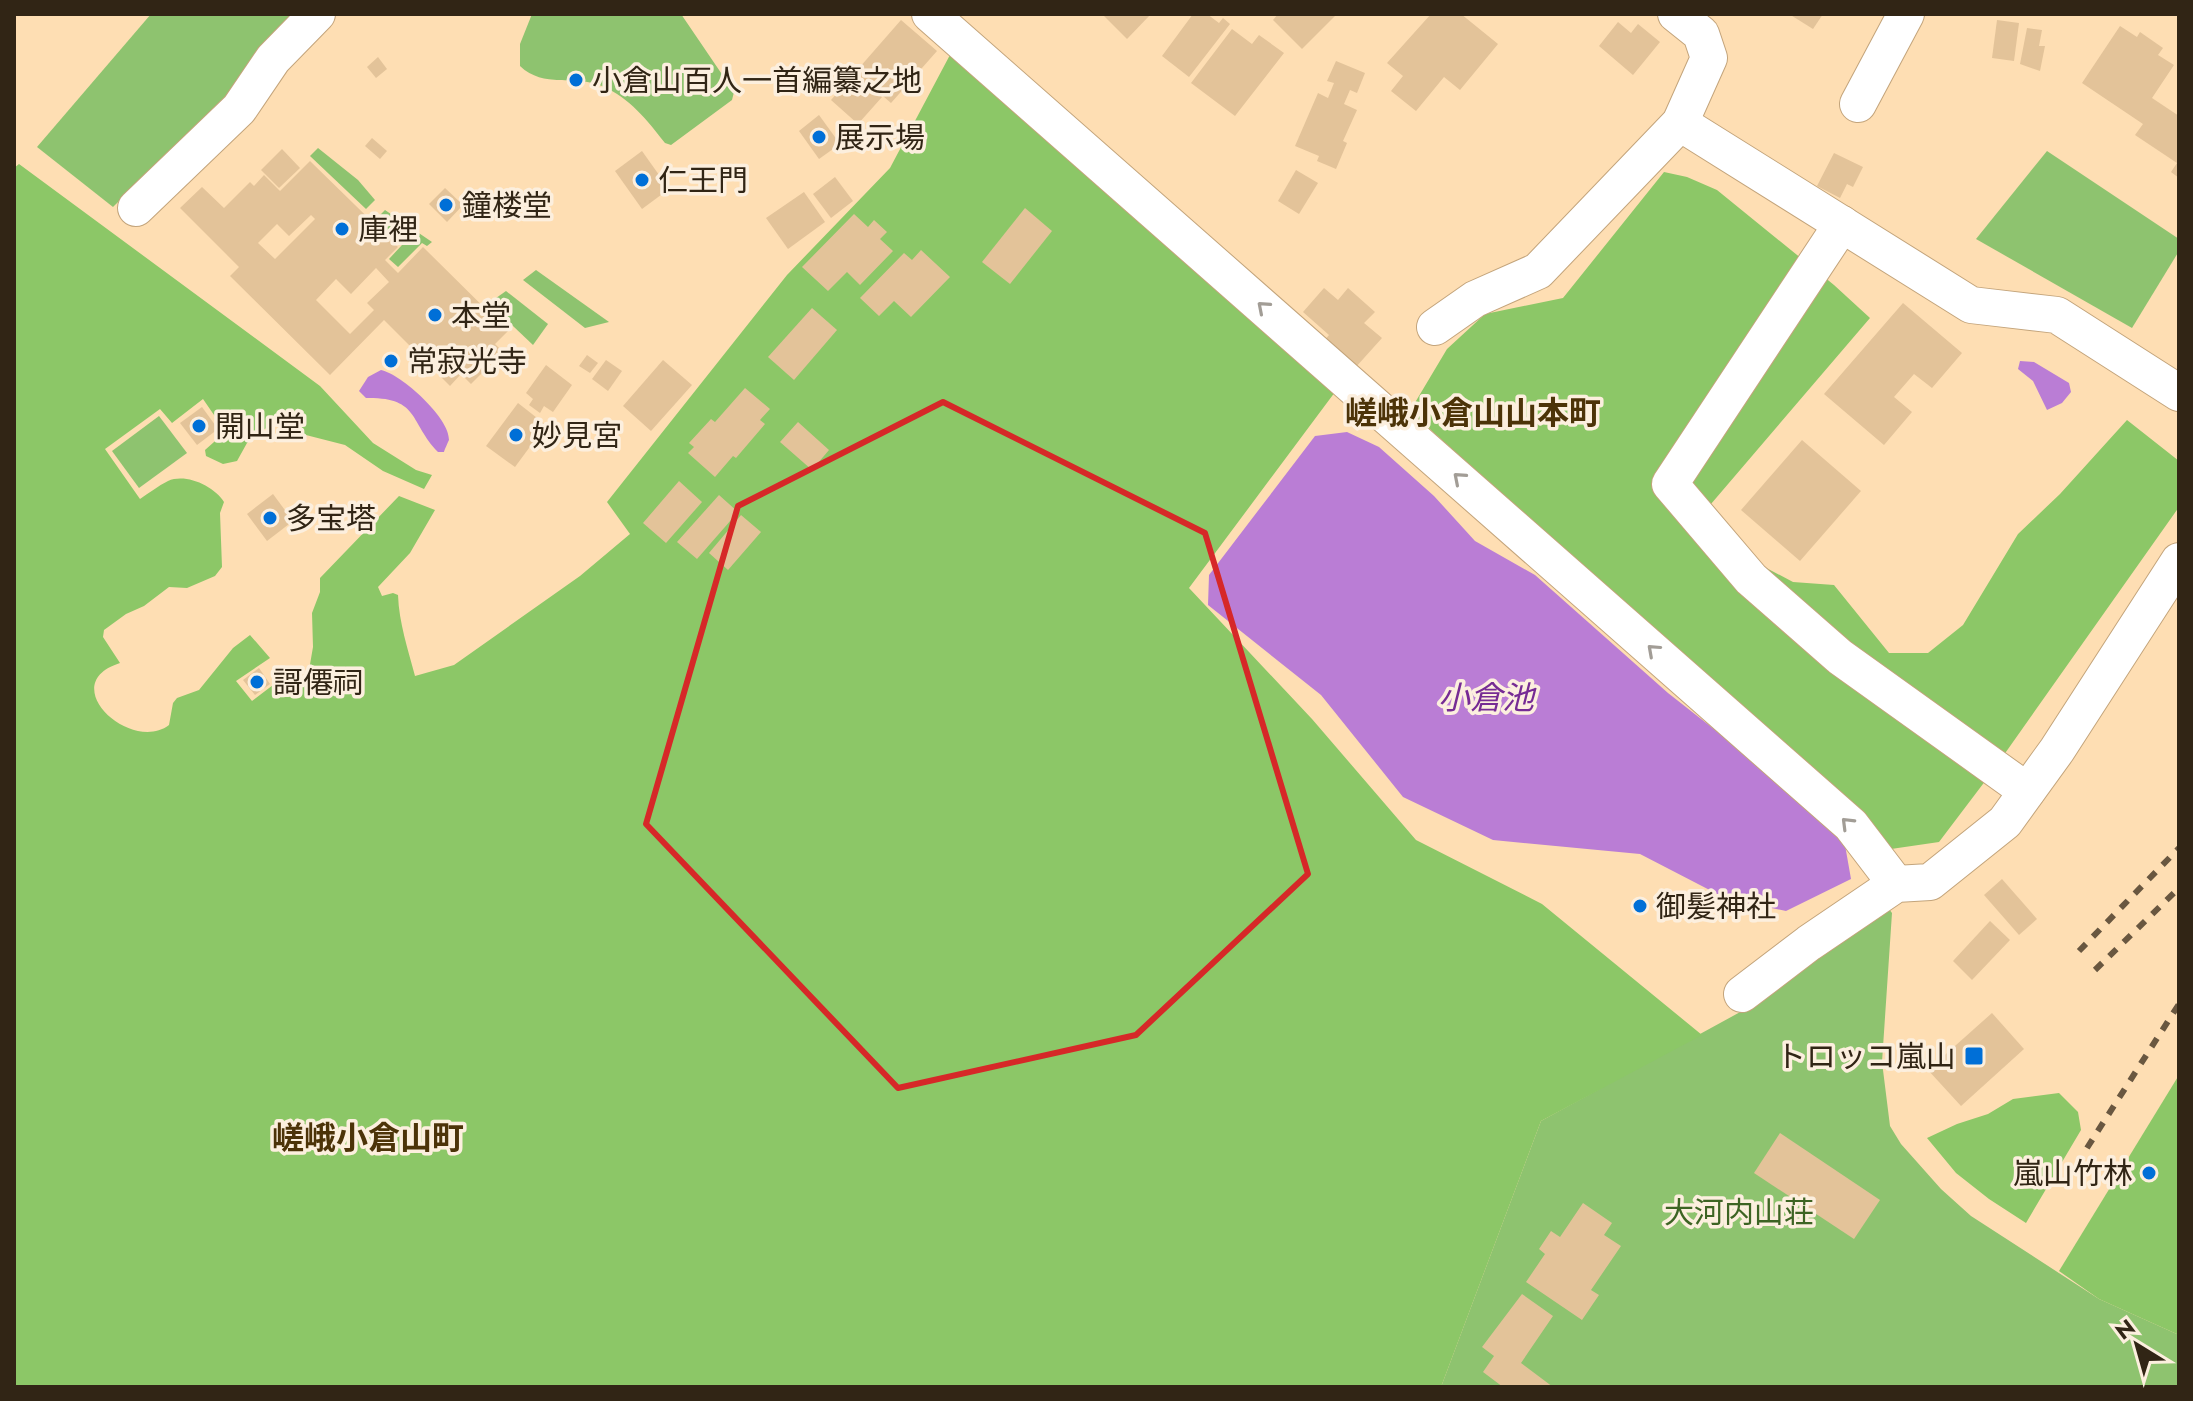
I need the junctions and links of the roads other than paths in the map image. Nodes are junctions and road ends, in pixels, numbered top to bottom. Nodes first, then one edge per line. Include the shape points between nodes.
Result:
1 (317, 14) edge
2 (930, 14) edge
3 (1906, 14) edge
4 (1697, 21) edge
5 (1858, 104) dead end
6 (1680, 123) junction
7 (136, 208) dead end
8 (1842, 224) junction
9 (1435, 327) dead end
10 (2179, 393) edge
11 (2179, 561) edge
12 (2027, 791) junction
13 (1896, 884) junction
14 (1742, 994) dead end

1 - 7 street via 273,59 239,109
13 -> 2 street via 1851,825
3 - 5 street
4 - 6 street via 1709,58
6 - 8 street
6 - 9 street via 1538,271 1475,299
8 - 10 street via 1971,305 2057,315
8 - 12 street via 1670,484 1751,579 1840,657
11 - 12 street
12 - 13 street via 2005,822 1930,882
13 - 14 street

